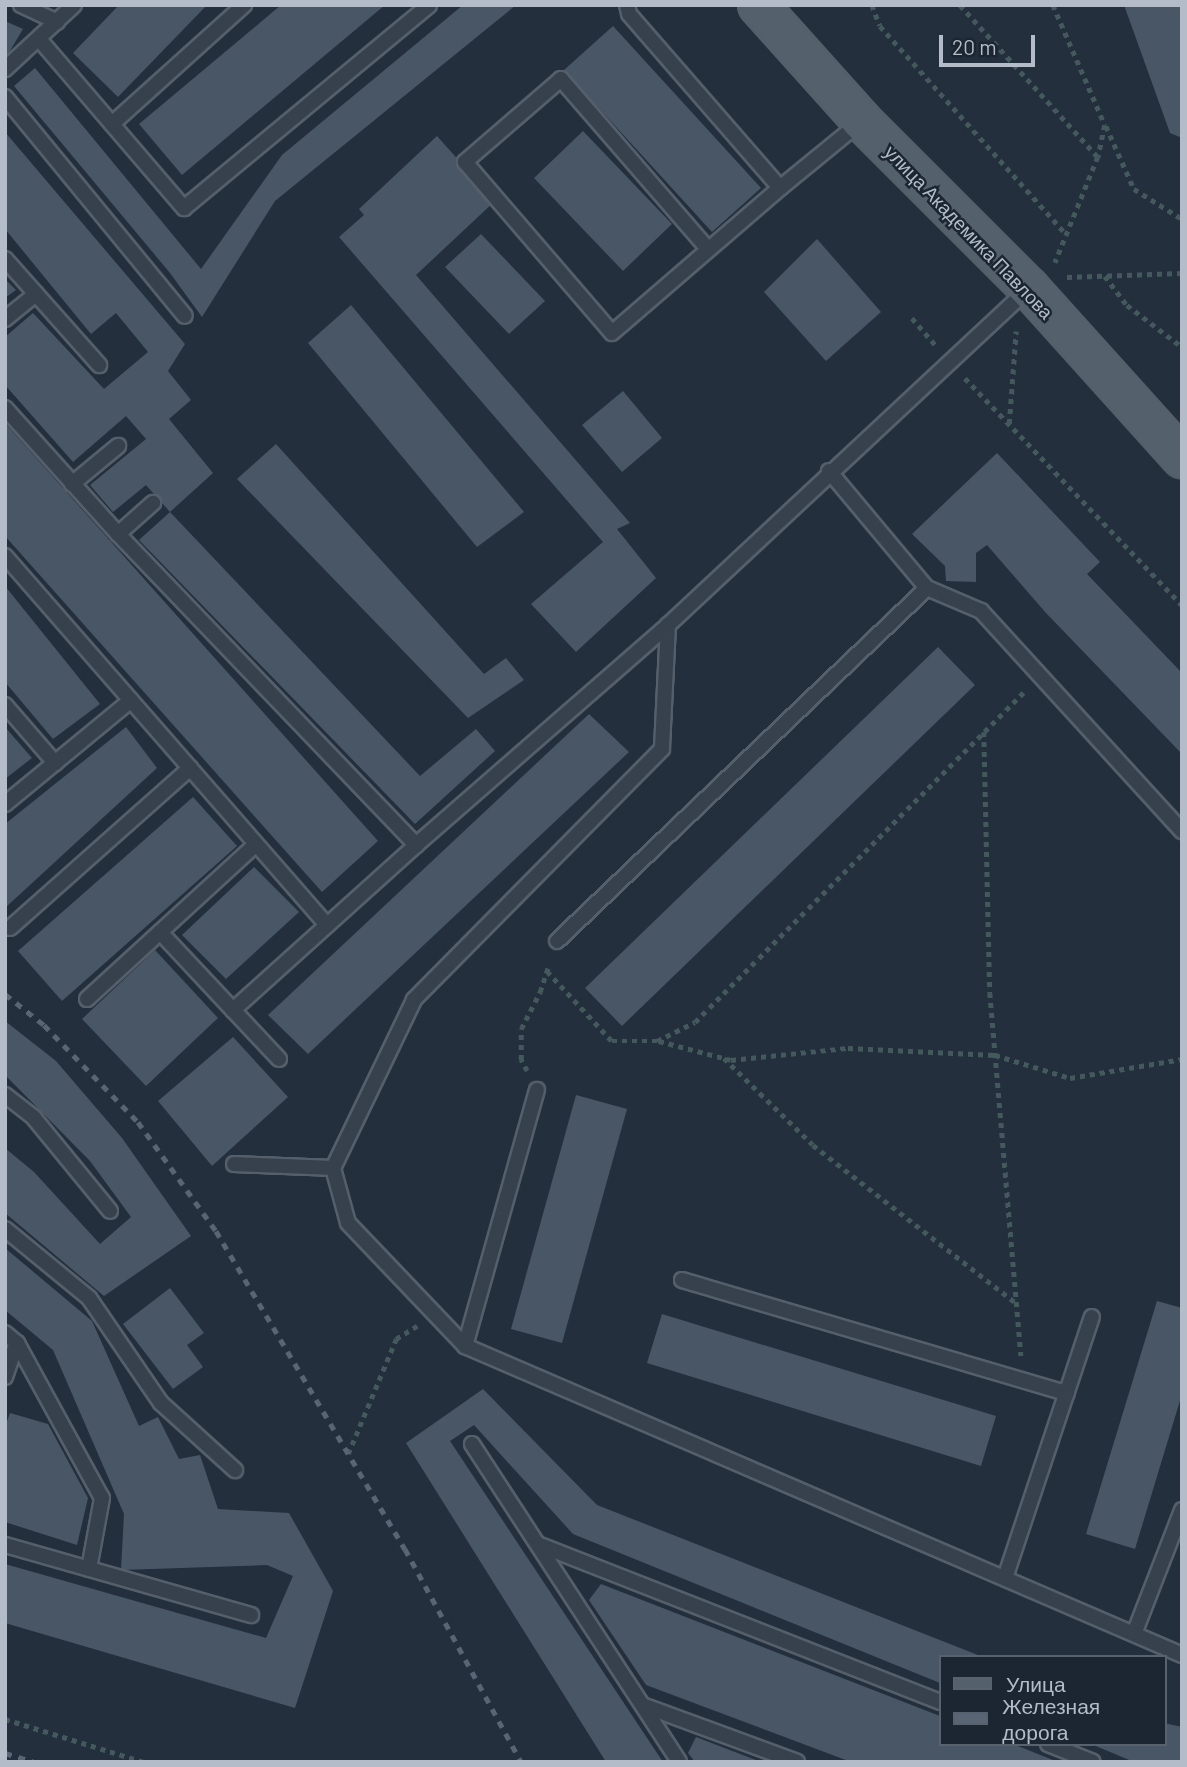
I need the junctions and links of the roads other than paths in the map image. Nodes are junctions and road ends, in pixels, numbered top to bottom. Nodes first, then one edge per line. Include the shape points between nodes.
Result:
1 (21, 5) edge
2 (74, 5) edge
3 (244, 5) edge
4 (429, 5) edge
5 (627, 5) edge
6 (758, 5) edge
7 (57, 22) junction
8 (39, 39) junction
9 (5, 69) edge
10 (5, 97) edge
11 (862, 121) junction
12 (112, 124) junction
13 (780, 188) junction
14 (708, 249) junction
15 (5, 259) edge
16 (1041, 277) junction
17 (36, 294) junction
18 (185, 316) dead end
19 (5, 319) edge
20 (99, 365) dead end
21 (5, 408) edge
22 (118, 446) dead end
23 (1182, 458) edge
24 (829, 471) junction
25 (72, 484) junction
26 (153, 503) dead end
27 (118, 534) junction
28 (5, 556) edge
29 (927, 588) junction
30 (668, 625) junction
31 (131, 701) junction
32 (5, 705) edge
33 (55, 763) junction
34 (190, 768) junction
35 (5, 804) edge
36 (1182, 831) edge
37 (257, 844) junction
38 (416, 845) junction
39 (327, 925) junction
40 (10, 928) dead end
41 (160, 932) junction
42 (557, 941) road end
43 (87, 999) dead end
44 (233, 1010) junction
45 (279, 1059) dead end
46 (537, 1090) road end
47 (5, 1095) edge
48 (234, 1164) dead end
49 (332, 1168) junction
50 (110, 1211) dead end
51 (5, 1229) edge
52 (682, 1280) dead end
53 (1091, 1317) dead end
54 (11, 1338) edge
55 (465, 1346) junction
56 (5, 1377) edge
57 (1067, 1392) junction
58 (472, 1444) dead end
59 (235, 1470) dead end
60 (1182, 1510) edge
61 (5, 1545) edge
62 (540, 1545) junction
63 (89, 1569) junction
64 (1005, 1578) junction
65 (251, 1615) dead end
66 (1134, 1634) junction
67 (1182, 1655) edge
68 (939, 1702) edge
69 (645, 1706) junction
70 (1053, 1746) edge
71 (680, 1762) edge
72 (797, 1762) edge
73 (1093, 1762) edge

1 - 7 lane
2 - 7 lane
3 - 12 lane
4 - 12 lane via 184,208
5 - 13 lane via 629,15
6 - 11 main road, улица Академика Павлова
7 - 8 lane
8 - 9 lane
8 - 12 lane
10 - 18 lane
11 - 13 lane
11 - 16 main road, улица Академика Павлова
13 - 14 lane
14 - 14 lane via 612,333 465,162 561,79
15 - 17 lane
16 - 23 main road, улица Академика Павлова
16 - 24 lane
17 - 19 lane
17 - 20 lane
21 - 25 lane
22 - 25 lane
24 - 29 lane
24 - 30 lane
25 - 27 lane
26 - 27 lane
27 - 38 lane
28 - 31 lane
29 - 36 lane via 981,611
29 - 42 lane
30 - 38 lane
30 - 49 lane via 662,749 414,1000
31 - 33 lane
31 - 34 lane
32 - 33 lane
33 - 35 lane
34 - 37 lane
34 - 40 lane
37 - 39 lane
37 - 41 lane
38 - 39 lane
39 - 44 lane
41 - 43 lane
41 - 44 lane
44 - 45 lane
46 - 55 lane
47 - 50 lane via 34,1118
48 - 49 lane
49 - 55 lane via 348,1223
51 - 59 lane via 89,1298 161,1403
52 - 57 lane
53 - 57 lane
54 - 56 lane
54 - 63 lane via 102,1498
55 - 64 lane
57 - 64 lane
58 - 62 lane
60 - 66 lane
61 - 63 lane
62 - 68 lane
62 - 69 lane
63 - 65 lane
64 - 66 lane
66 - 67 lane
69 - 71 lane
69 - 72 lane
70 - 73 lane

